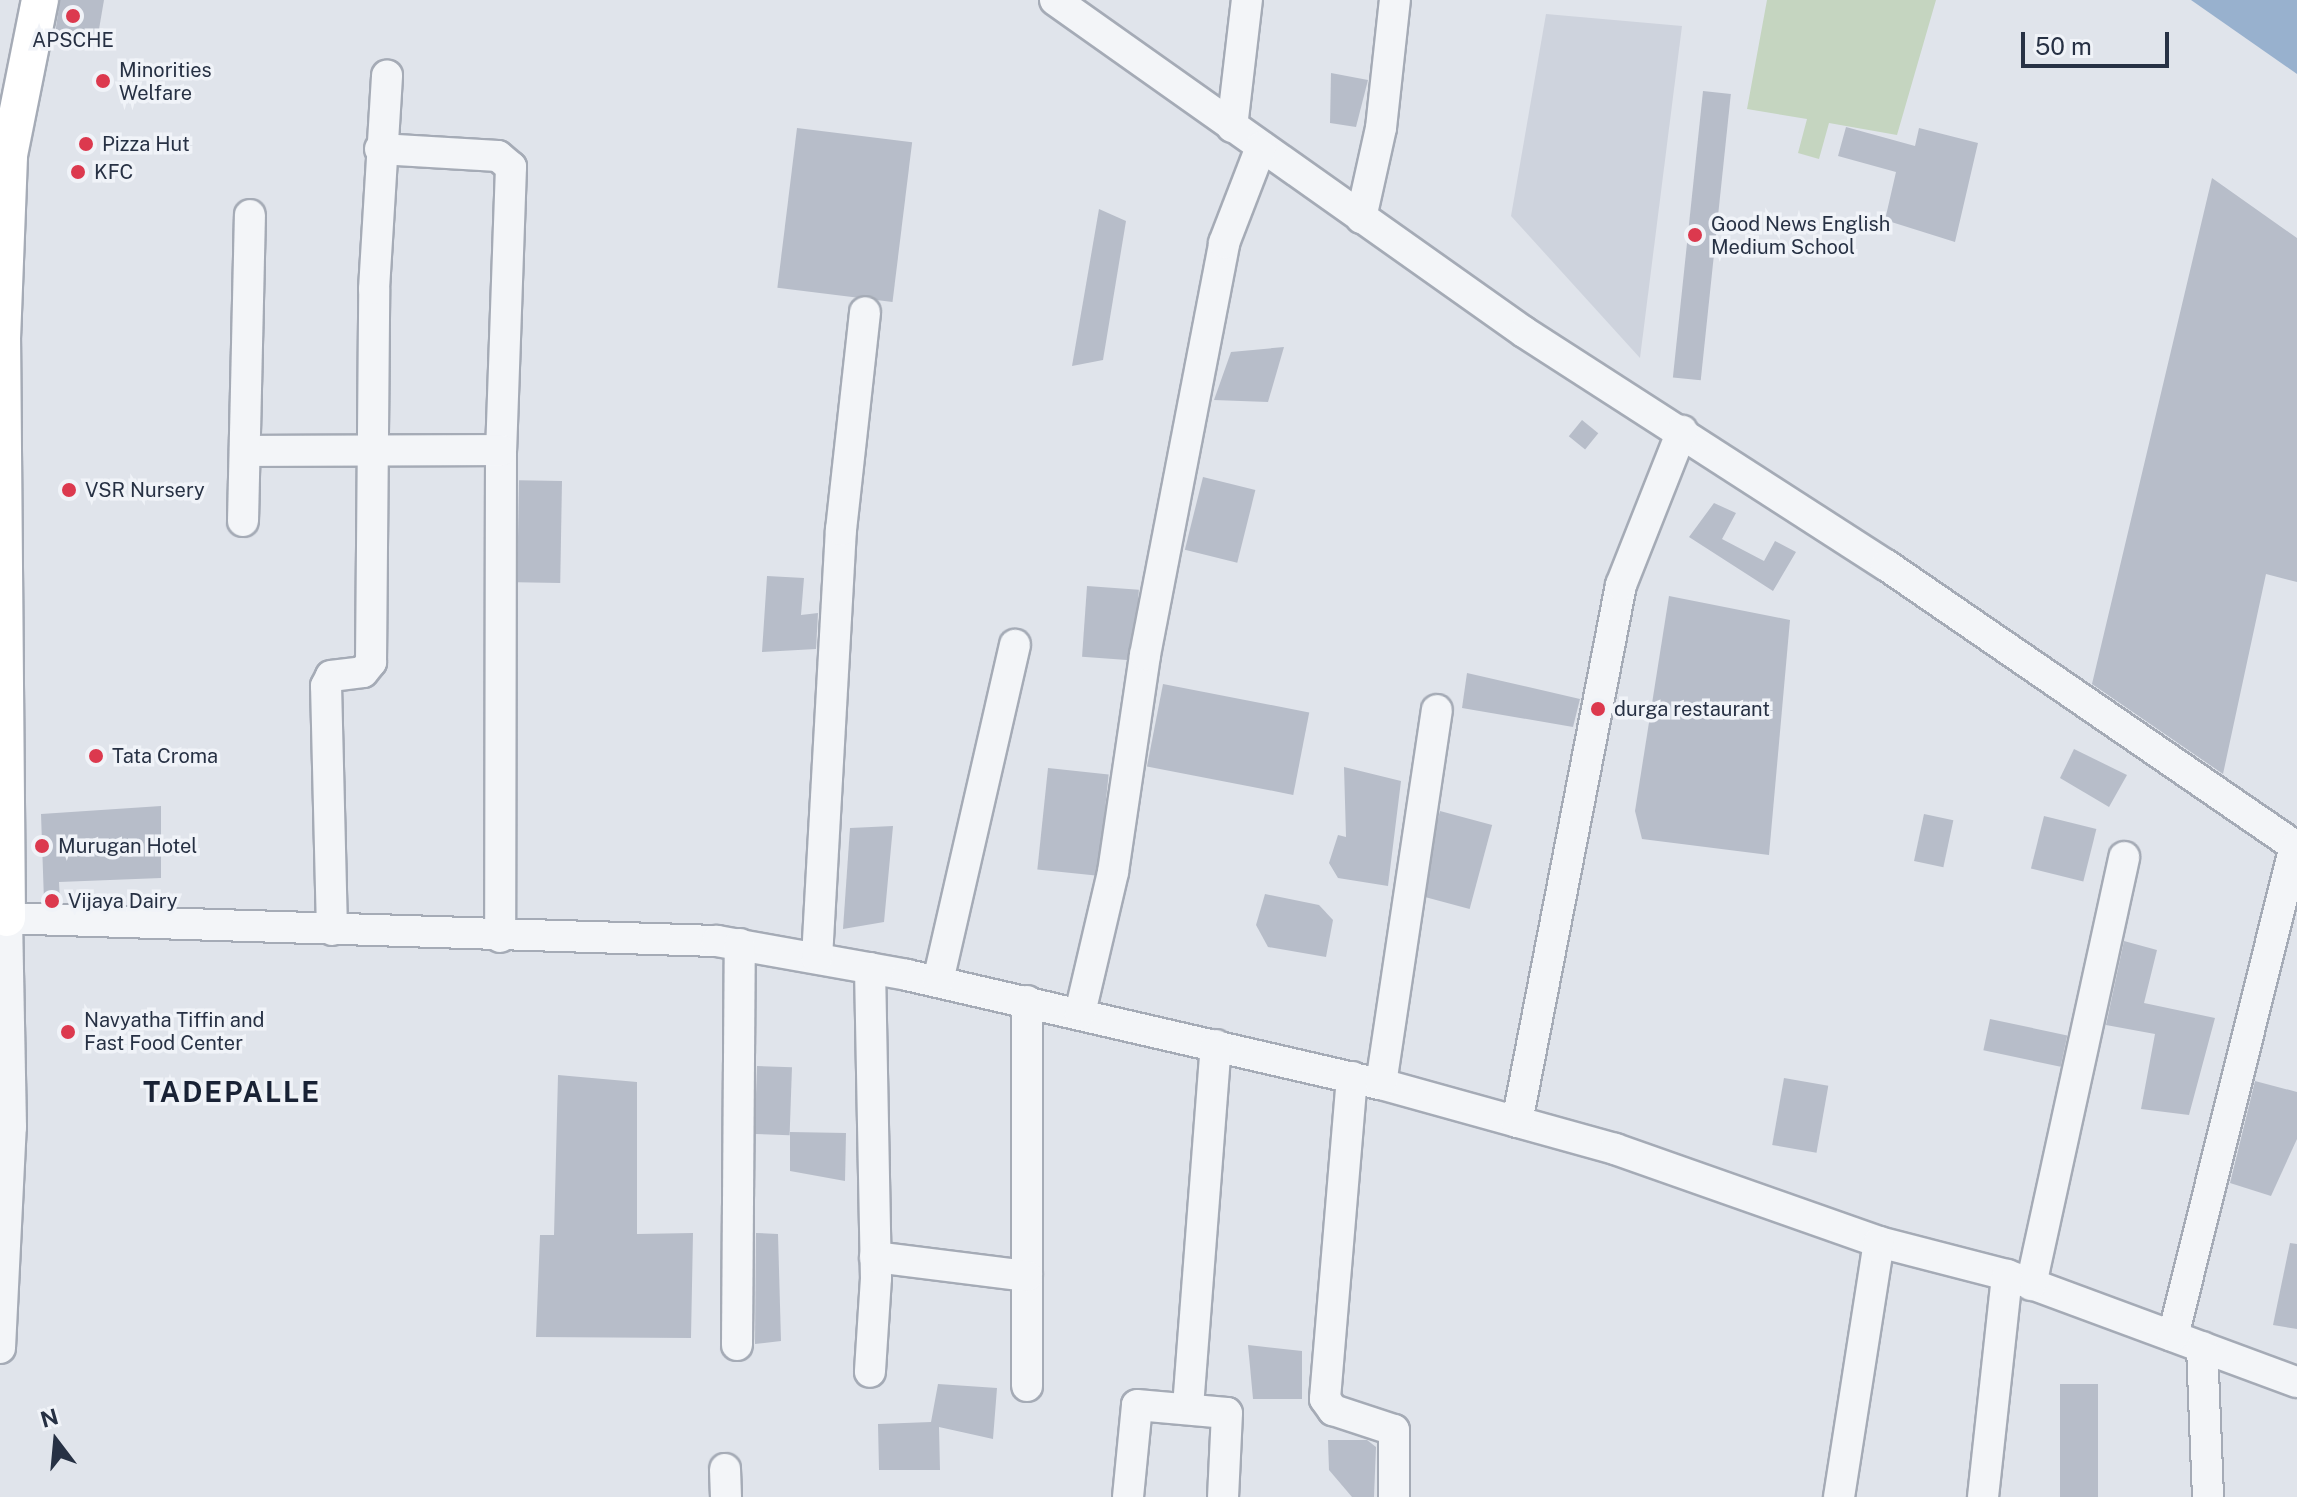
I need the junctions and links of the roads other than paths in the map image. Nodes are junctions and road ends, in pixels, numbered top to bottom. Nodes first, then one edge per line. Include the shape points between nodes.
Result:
1 (40, 0) edge
2 (1055, 0) edge
3 (1247, 0) edge
4 (1395, 0) edge
5 (387, 75) dead end
6 (1232, 127) junction
7 (1261, 147) junction
8 (380, 149) junction
9 (250, 215) dead end
10 (1361, 218) junction
11 (865, 312) dead end
12 (1682, 431) junction
13 (501, 450) junction
14 (245, 451) junction
15 (372, 451) junction
16 (243, 521) dead end
17 (1015, 645) dead end
18 (1437, 710) dead end
19 (2296, 847) edge
20 (2124, 857) dead end
21 (3, 918) edge
22 (332, 930) junction
23 (500, 937) junction
24 (740, 944) junction
25 (817, 958) junction
26 (870, 968) junction
27 (938, 981) junction
28 (1027, 1001) junction
29 (1080, 1013) junction
30 (1216, 1045) junction
31 (1367, 1080) junction
32 (1517, 1122) junction
33 (1879, 1242) junction
34 (875, 1257) junction
35 (1027, 1276) junction
36 (2019, 1280) junction
37 (2173, 1336) junction
38 (737, 1345) dead end
39 (2202, 1347) junction
40 (0, 1348) edge
41 (870, 1372) dead end
42 (2297, 1382) edge
43 (1027, 1386) dead end
44 (1188, 1407) junction
45 (1128, 1497) edge
46 (1223, 1497) edge
47 (1394, 1497) edge
48 (1839, 1497) edge
49 (1983, 1497) edge
50 (2208, 1497) edge

1 - 21 main road via 18,84 5,262
2 - 6 street
3 - 6 street
4 - 10 street via 1381,128
5 - 8 street
6 - 7 street
7 - 10 street
7 - 29 street via 1224,243 1145,655 1113,872
8 - 13 street via 508,159
8 - 15 street
9 - 14 street
10 - 12 street
11 - 25 street via 841,530
12 - 19 street
12 - 32 street via 1621,585
13 - 15 street
13 - 23 street
14 - 15 street
14 - 16 street
15 - 22 street via 371,662 363,672 331,676 326,686
17 - 27 street
18 - 31 street
19 - 37 street
20 - 36 street
21 - 22 street
21 - 40 street via 11,1127
22 - 23 street
23 - 24 street
24 - 25 street
24 - 38 street
25 - 26 street
26 - 27 street
26 - 34 street
27 - 28 street
28 - 29 street
28 - 35 street
29 - 30 street
30 - 31 street
30 - 44 street
31 - 32 street
31 - 47 street via 1325,1399 1333,1410 1394,1430
32 - 33 street
33 - 36 street
33 - 48 street
34 - 35 street
34 - 41 street
35 - 43 street
36 - 37 street
36 - 49 street
37 - 39 street
39 - 42 street
39 - 50 street
44 - 45 street via 1132,1407
44 - 46 street via 1227,1413

